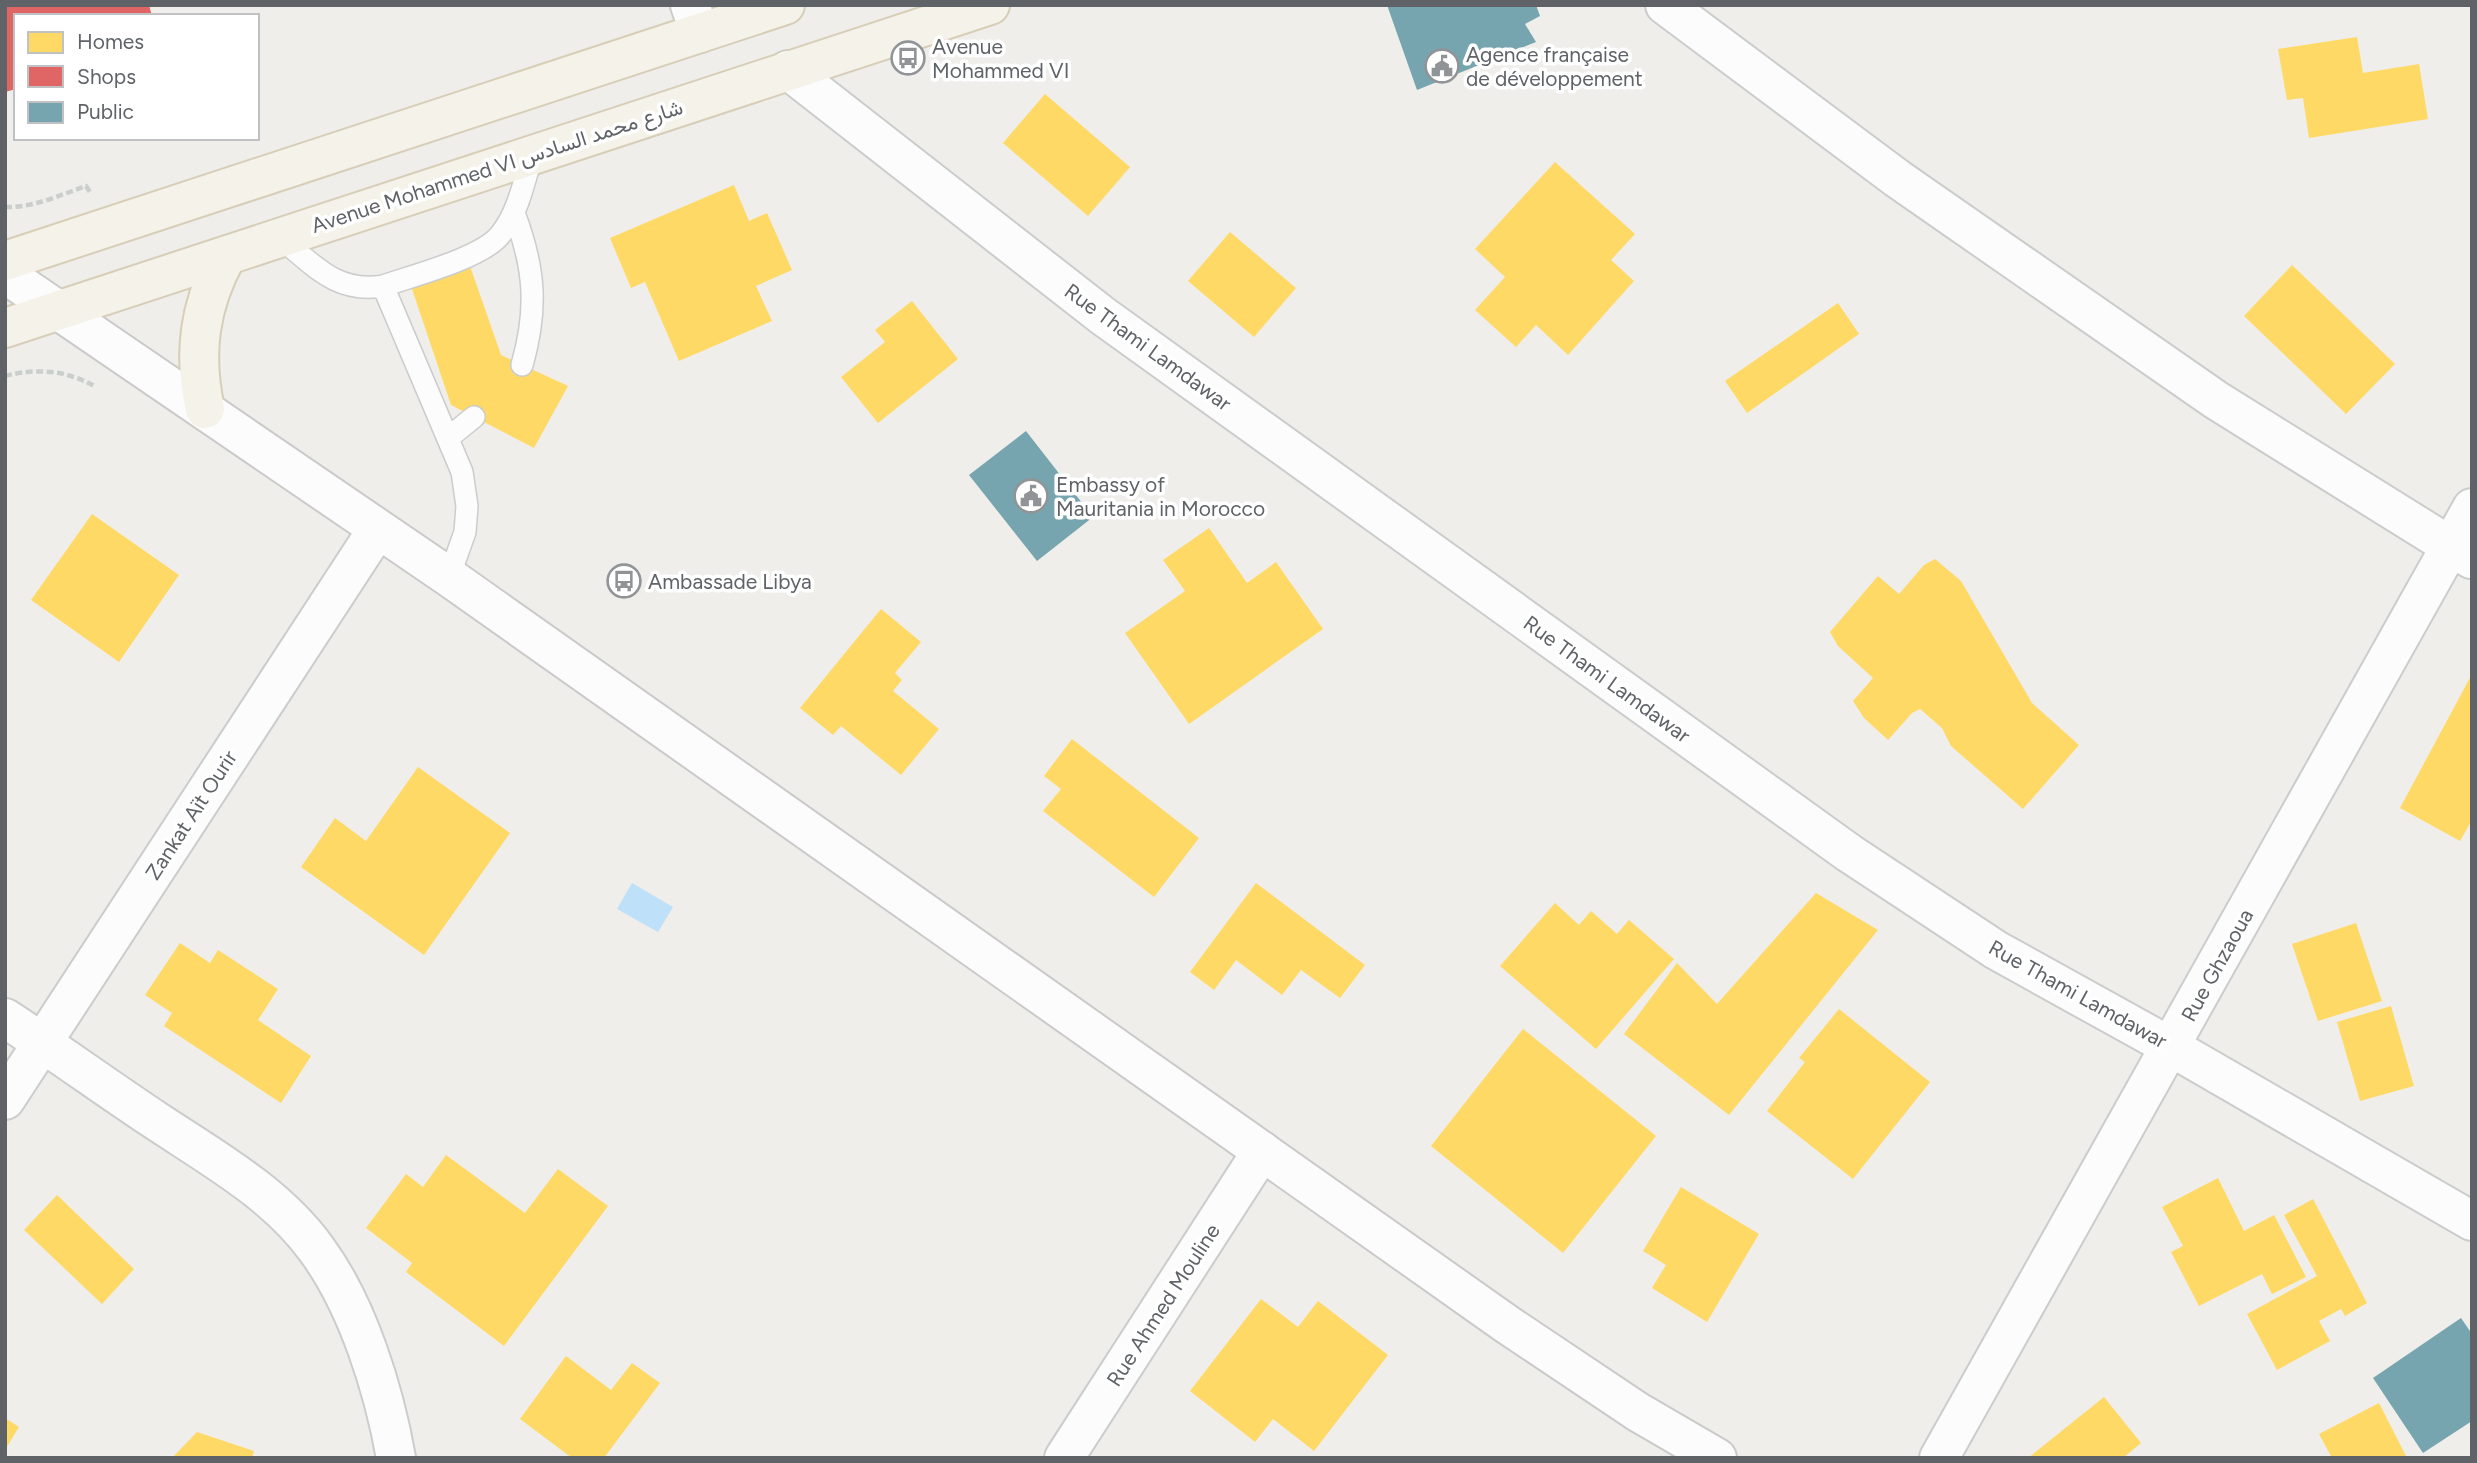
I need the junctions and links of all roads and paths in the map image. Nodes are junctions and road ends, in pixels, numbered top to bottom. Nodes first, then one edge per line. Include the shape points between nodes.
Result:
1 (785, 5) edge
2 (990, 5) edge
3 (1665, 5) edge
4 (695, 19) edge
5 (788, 70) junction
6 (532, 155) junction
7 (514, 214) junction
8 (279, 237) junction
9 (227, 255) junction
10 (5, 261) edge
11 (5, 274) edge
12 (383, 286) junction
13 (59, 310) junction
14 (5, 328) edge
15 (522, 365) dead end
16 (205, 410) junction
17 (474, 417) dead end
18 (448, 438) junction
19 (2472, 508) edge
20 (377, 530) junction
21 (2460, 553) edge
22 (449, 577) junction
23 (5, 1018) edge
24 (42, 1042) junction
25 (2171, 1046) junction
26 (5, 1100) edge
27 (1262, 1151) junction
28 (2472, 1221) edge
29 (396, 1458) edge
30 (1064, 1458) edge
31 (1717, 1458) edge
32 (1939, 1458) edge

1 - 4 main road
2 - 5 main road, Avenue Mohammed VI شارع محمد السادس
3 - 21 street via 1898,179 2216,400
4 - 10 main road
5 - 6 main road, Avenue Mohammed VI شارع محمد السادس
5 - 25 street, Rue Thami Lamdawar via 1103,316 1849,853 1996,950
6 - 7 lane
6 - 8 main road, Avenue Mohammed VI شارع محمد السادس
7 - 12 lane via 486,248
7 - 15 lane via 532,275 530,337
8 - 9 main road, Avenue Mohammed VI شارع محمد السادس
8 - 12 lane via 338,282 351,288
9 - 13 main road, Avenue Mohammed VI شارع محمد السادس
9 - 16 main road via 207,297 199,337
11 - 13 street
12 - 18 lane
13 - 14 main road, Avenue Mohammed VI شارع محمد السادس
13 - 16 street
16 - 20 street
17 - 18 lane
18 - 22 lane via 462,472 467,506 465,532
19 - 21 street, Rue Ghzaoua
20 - 22 street
20 - 24 street, Zankat Aït Ourir
21 - 25 street, Rue Ghzaoua
22 - 27 street
23 - 24 street
24 - 26 street, Zankat Aït Ourir
24 - 29 street via 231,1169 287,1215 317,1250 344,1294 368,1352
25 - 28 street, Rue Thami Lamdawar
25 - 32 street, Rue Ghzaoua
27 - 30 street, Rue Ahmed Mouline
27 - 31 street via 1573,1369

